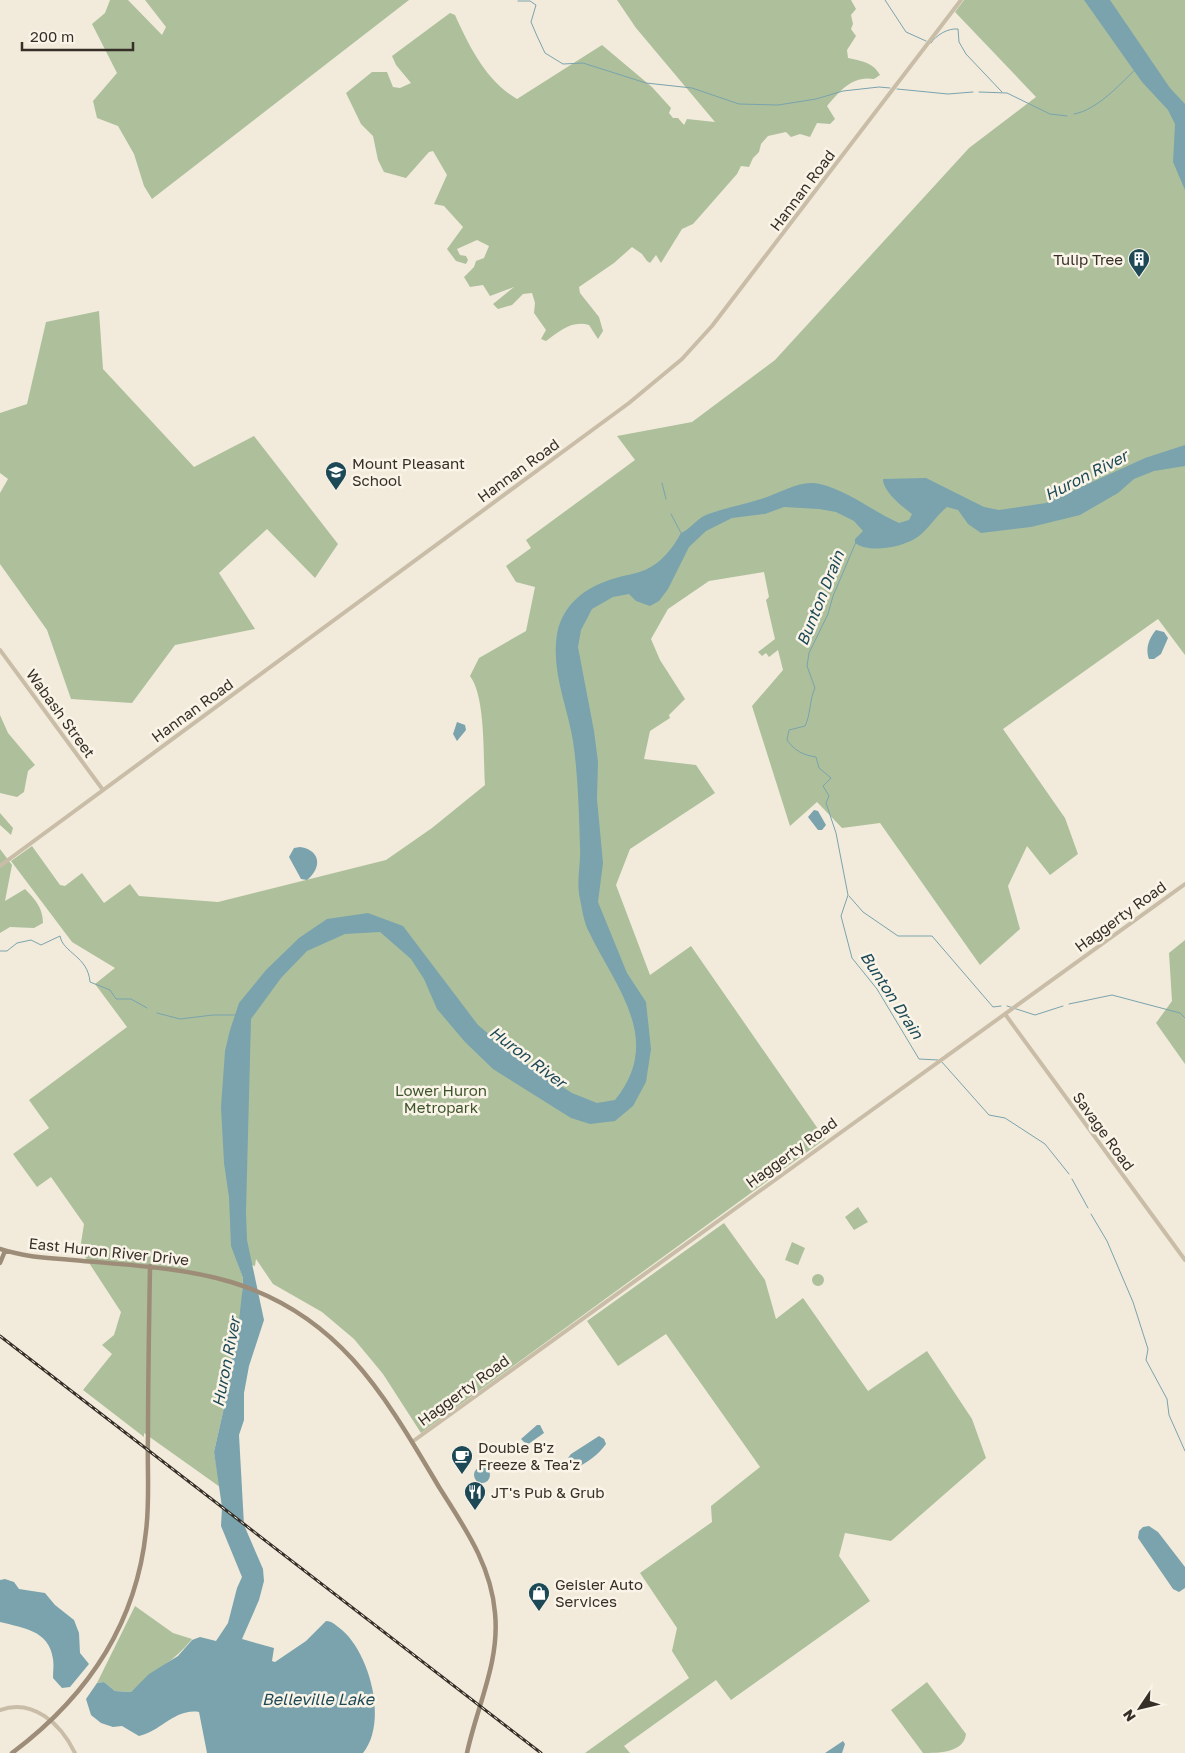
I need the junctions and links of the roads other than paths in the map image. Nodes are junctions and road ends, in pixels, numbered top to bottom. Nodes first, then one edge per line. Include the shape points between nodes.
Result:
1 (961, 0) edge
2 (0, 650) edge
3 (103, 790) junction
4 (0, 866) edge
5 (1185, 884) edge
6 (1005, 1014) junction
7 (2, 1250) edge
8 (1185, 1260) edge
9 (0, 1263) edge
10 (150, 1266) junction
11 (412, 1442) junction
12 (0, 1710) edge
13 (52, 1722) junction
14 (12, 1753) edge
15 (75, 1753) edge
16 (467, 1753) edge

1 - 3 street, Hannan Road via 712,326 682,360 629,403
2 - 3 street, Wabash Street
3 - 4 street, Hannan Road
5 - 6 street, Haggerty Road
6 - 8 street, Savage Road
6 - 11 street, Haggerty Road
7 - 9 main road
7 - 10 main road, East Huron River Drive via 41,1258
10 - 11 main road, East Huron River Drive via 231,1282 270,1297 310,1321 347,1351 383,1394
10 - 13 main road via 148,1508 143,1558 131,1600 106,1653 92,1676
11 - 16 main road, East Huron River Drive via 476,1548 488,1574 493,1596 496,1627 493,1660
12 - 13 street via 29,1707
13 - 14 main road
13 - 15 street

